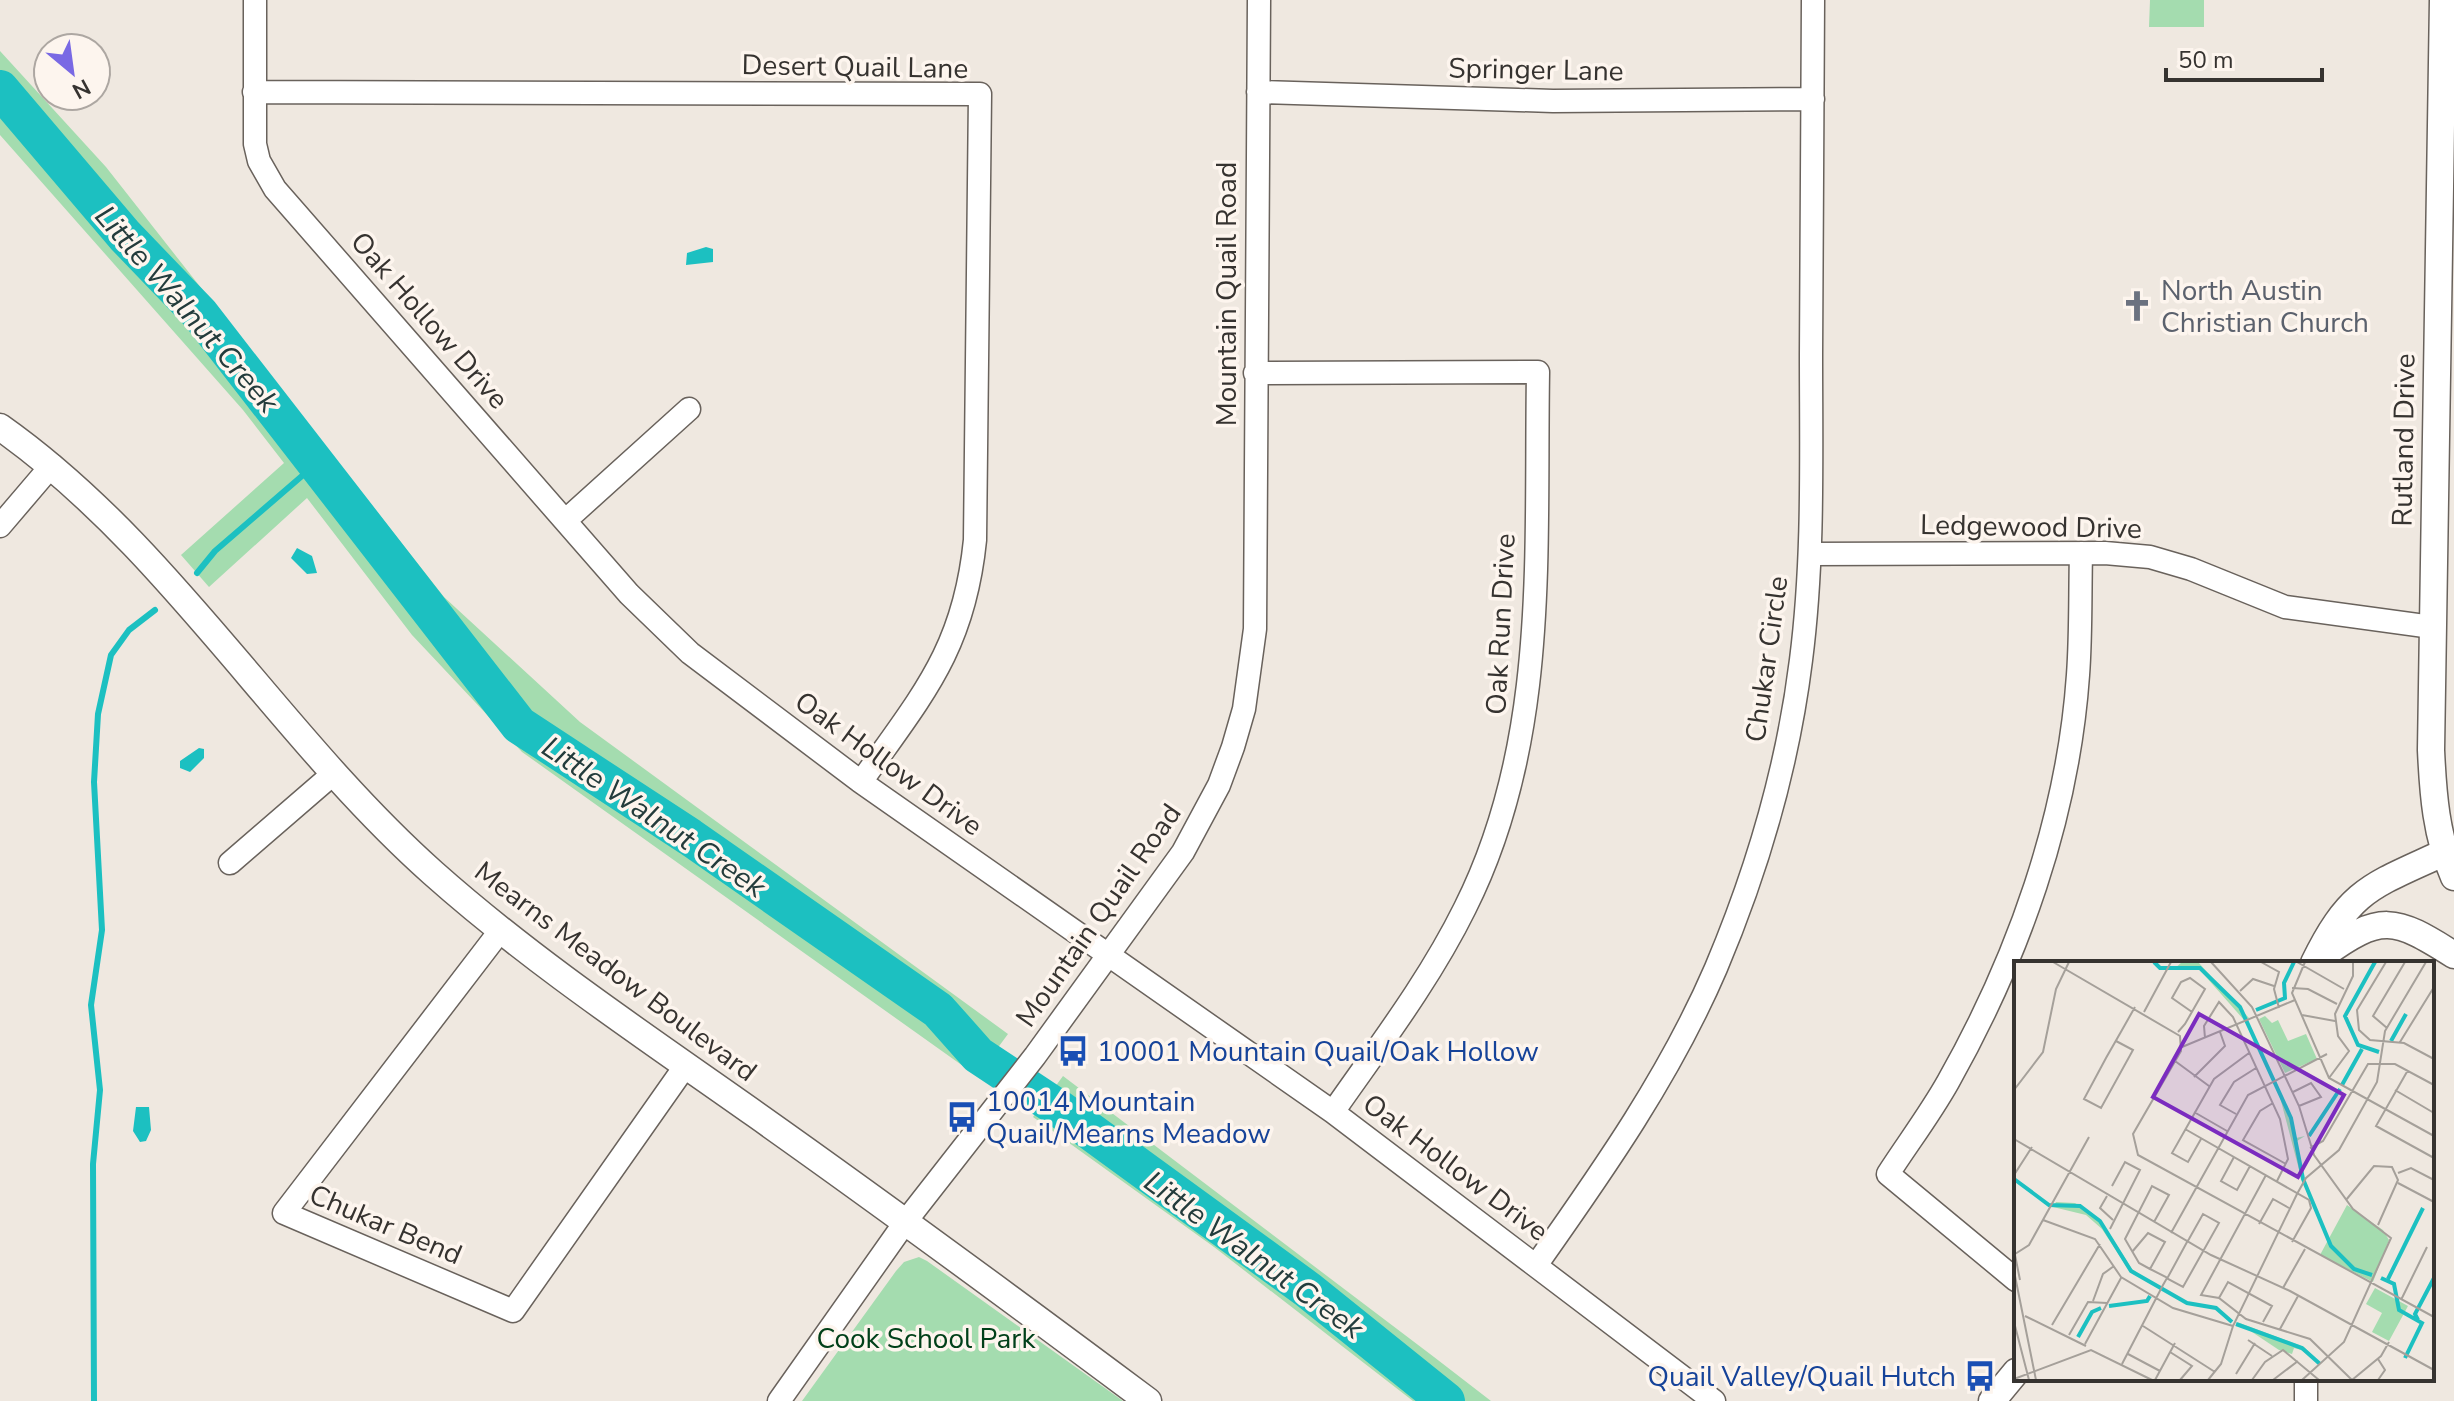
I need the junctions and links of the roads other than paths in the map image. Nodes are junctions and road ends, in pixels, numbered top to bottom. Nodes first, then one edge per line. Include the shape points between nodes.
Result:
1 (255, 0) edge
2 (1259, 0) edge
3 (1813, 0) edge
4 (2443, 0) edge
5 (254, 92) junction
6 (1258, 92) junction
7 (1813, 99) junction
8 (1255, 373) junction
9 (689, 409) dead end
10 (0, 427) edge
11 (52, 465) junction
12 (566, 520) junction
13 (0, 526) edge
14 (2081, 553) junction
15 (1810, 554) junction
16 (2432, 627) junction
17 (333, 774) junction
18 (861, 782) junction
19 (2443, 853) junction
20 (230, 863) dead end
21 (2454, 877) edge
22 (500, 931) junction
23 (1109, 955) junction
24 (2454, 955) edge
25 (2316, 961) edge
26 (2316, 961) edge
27 (686, 1065) junction
28 (1333, 1112) junction
29 (906, 1221) junction
30 (1537, 1264) junction
31 (2014, 1278) edge
32 (2014, 1374) edge
33 (779, 1401) edge
34 (1148, 1401) edge
35 (1714, 1401) edge
36 (1992, 1401) edge

1 - 5 street, Oak Hollow Drive
2 - 6 street, Mountain Quail Road
3 - 7 street, Chukar Circle
4 - 16 street, Rutland Drive
5 - 12 street, Oak Hollow Drive via 255,144 275,189
5 - 18 street, Desert Quail Lane via 980,94 971,580 946,658
6 - 7 street, Springer Lane via 1553,101
6 - 8 street, Mountain Quail Road
7 - 15 street, Chukar Circle
8 - 23 street, Mountain Quail Road via 1255,629 1244,709 1202,820
8 - 28 street, Oak Run Drive via 1538,372 1534,640 1513,780 1484,866 1445,948
9 - 12 street
10 - 11 street, Mearns Meadow Boulevard
11 - 13 street
11 - 17 street, Mearns Meadow Boulevard via 117,525
12 - 18 street, Oak Hollow Drive via 659,627
14 - 15 street, Ledgewood Drive
14 - 16 street, Ledgewood Drive via 2150,557 2285,607
14 - 31 street via 2073,721 2044,859 1995,992 1947,1084 1888,1174
15 - 30 street, Chukar Circle via 1801,662 1785,746 1739,910 1666,1070 1628,1135
16 - 19 street, Rutland Drive via 2433,800
17 - 20 street
17 - 22 street, Mearns Meadow Boulevard via 386,831
18 - 23 street, Oak Hollow Drive
19 - 21 street, Rutland Drive
19 - 25 street via 2354,898
22 - 27 street, Mearns Meadow Boulevard
22 - 27 street, Chukar Bend via 284,1213 513,1311
23 - 28 street, Oak Hollow Drive
23 - 29 street, Mountain Quail Road
24 - 26 street via 2418,932 2393,924 2350,936
27 - 29 street, Mearns Meadow Boulevard
28 - 30 street, Oak Hollow Drive
29 - 33 street, Mountain Quail Road
29 - 34 street, Mearns Meadow Boulevard
30 - 35 street, Oak Hollow Drive
32 - 36 street

